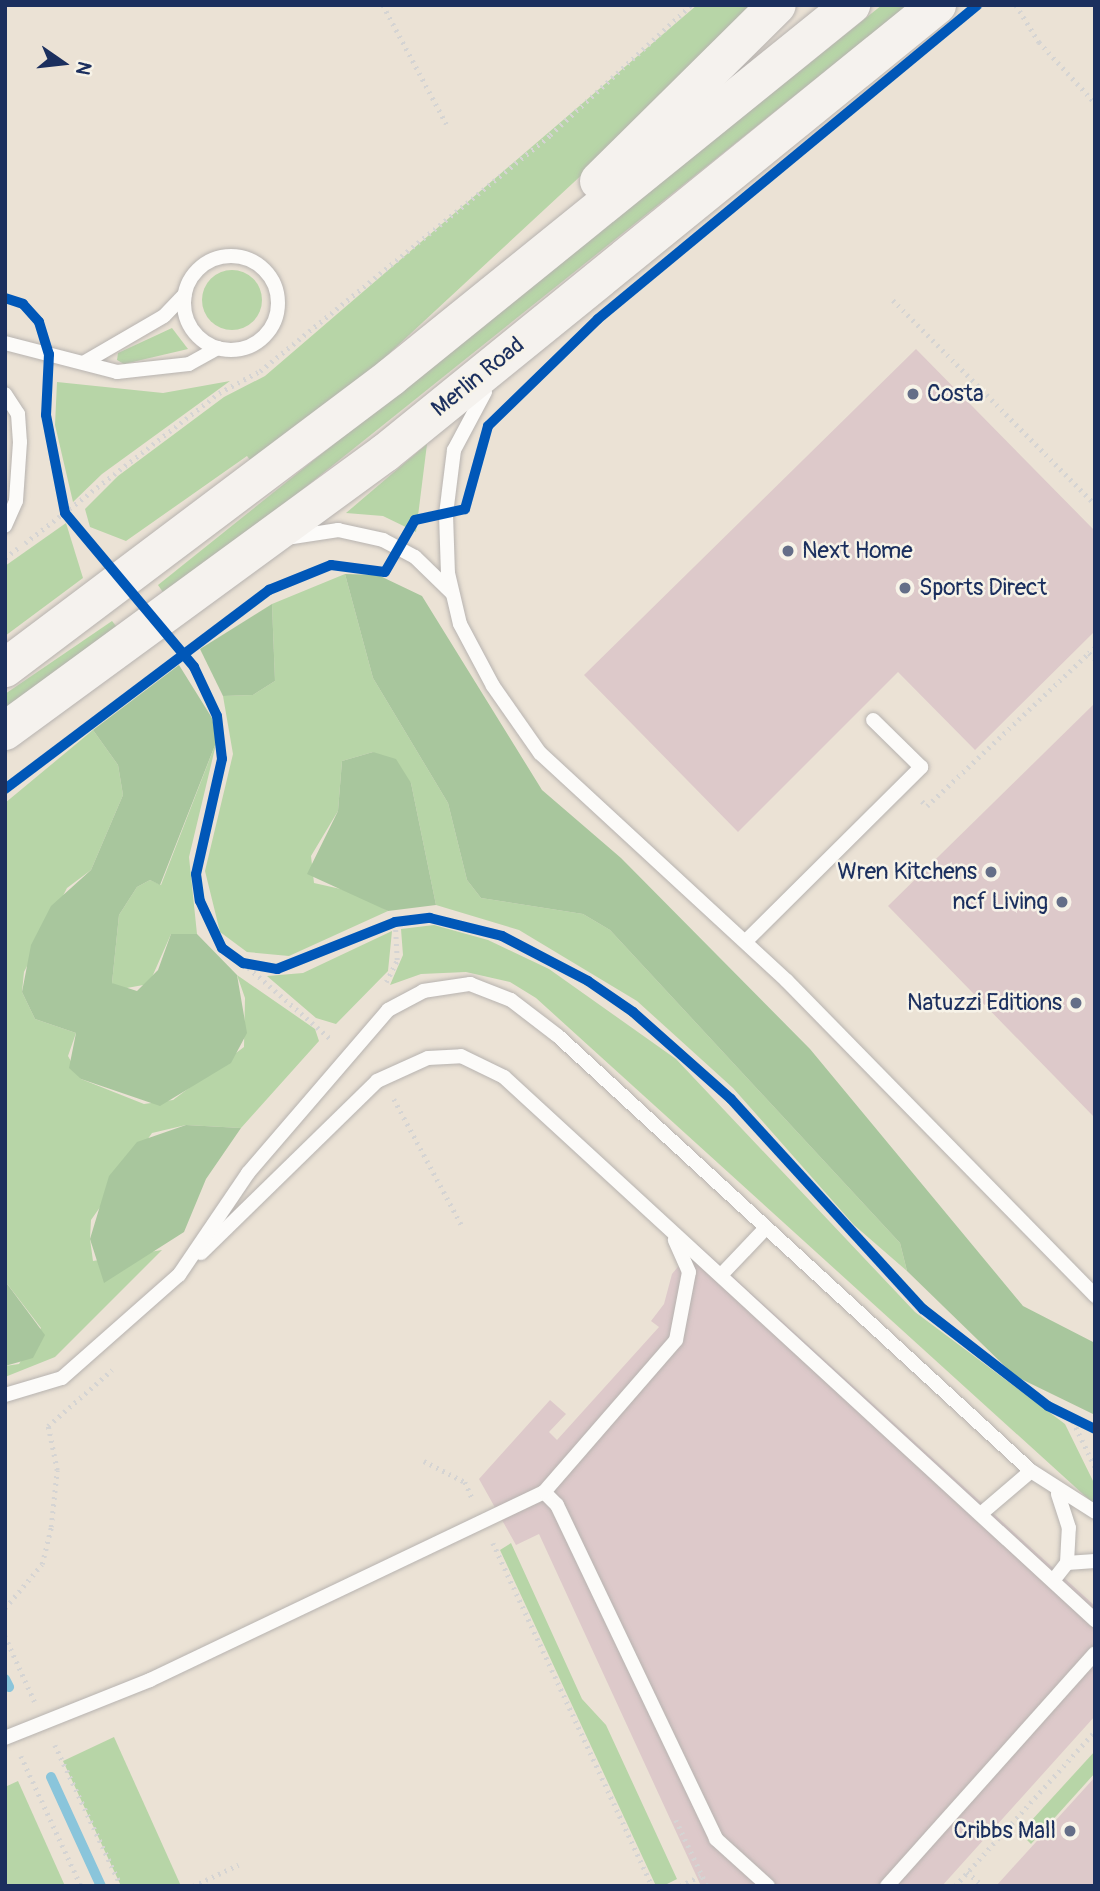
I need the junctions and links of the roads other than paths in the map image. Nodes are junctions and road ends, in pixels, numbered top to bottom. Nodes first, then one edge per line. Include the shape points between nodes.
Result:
1 (778, 5) edge
2 (850, 5) edge
3 (937, 5) edge
4 (185, 294) junction
5 (5, 343) edge
6 (519, 345) junction
7 (218, 348) junction
8 (85, 362) junction
9 (391, 377) junction
10 (5, 394) edge
11 (5, 526) edge
12 (250, 552) junction
13 (453, 594) junction
14 (5, 668) edge
15 (873, 720) dead end
16 (5, 732) edge
17 (746, 942) junction
18 (764, 1230) junction
19 (674, 1236) junction
20 (723, 1273) dead end
21 (178, 1275) junction
22 (1095, 1296) edge
23 (5, 1395) edge
24 (1031, 1471) junction
25 (544, 1492) junction
26 (1058, 1494) junction
27 (983, 1512) dead end
28 (1095, 1512) edge
29 (1095, 1561) edge
30 (1068, 1563) junction
31 (1056, 1577) dead end
32 (1095, 1620) edge
33 (1095, 1653) edge
34 (8, 1736) edge
35 (768, 1886) edge
36 (887, 1886) edge

1 - 9 street
2 - 9 street
3 - 6 street, Merlin Road
4 - 7 lane via 188,322
4 - 7 lane via 195,272 221,257 250,259 272,279 278,308 267,334 245,348
4 - 8 lane via 164,316
5 - 8 lane
6 - 12 street, Merlin Road
6 - 13 lane via 470,412 454,450 446,514
7 - 8 lane via 189,364 129,371
9 - 14 street
10 - 11 lane via 18,414 20,442 16,501
12 - 13 lane via 338,530 406,552
12 - 16 street, Merlin Road
13 - 17 lane via 460,624 492,686 540,753
15 - 17 lane via 921,767
17 - 22 lane
18 - 20 lane
18 - 21 lane via 558,1036 511,1000 470,984 422,991 388,1010 248,1173
18 - 24 lane
19 - 21 lane via 504,1077 461,1056 428,1058 377,1082
19 - 25 lane via 689,1272 676,1340
19 - 32 lane
21 - 23 lane via 62,1378
24 - 26 lane
24 - 27 lane
25 - 34 lane via 150,1680
25 - 35 lane via 557,1505 716,1839
26 - 28 lane
26 - 30 lane via 1069,1528
29 - 30 lane
30 - 31 lane
33 - 36 lane

